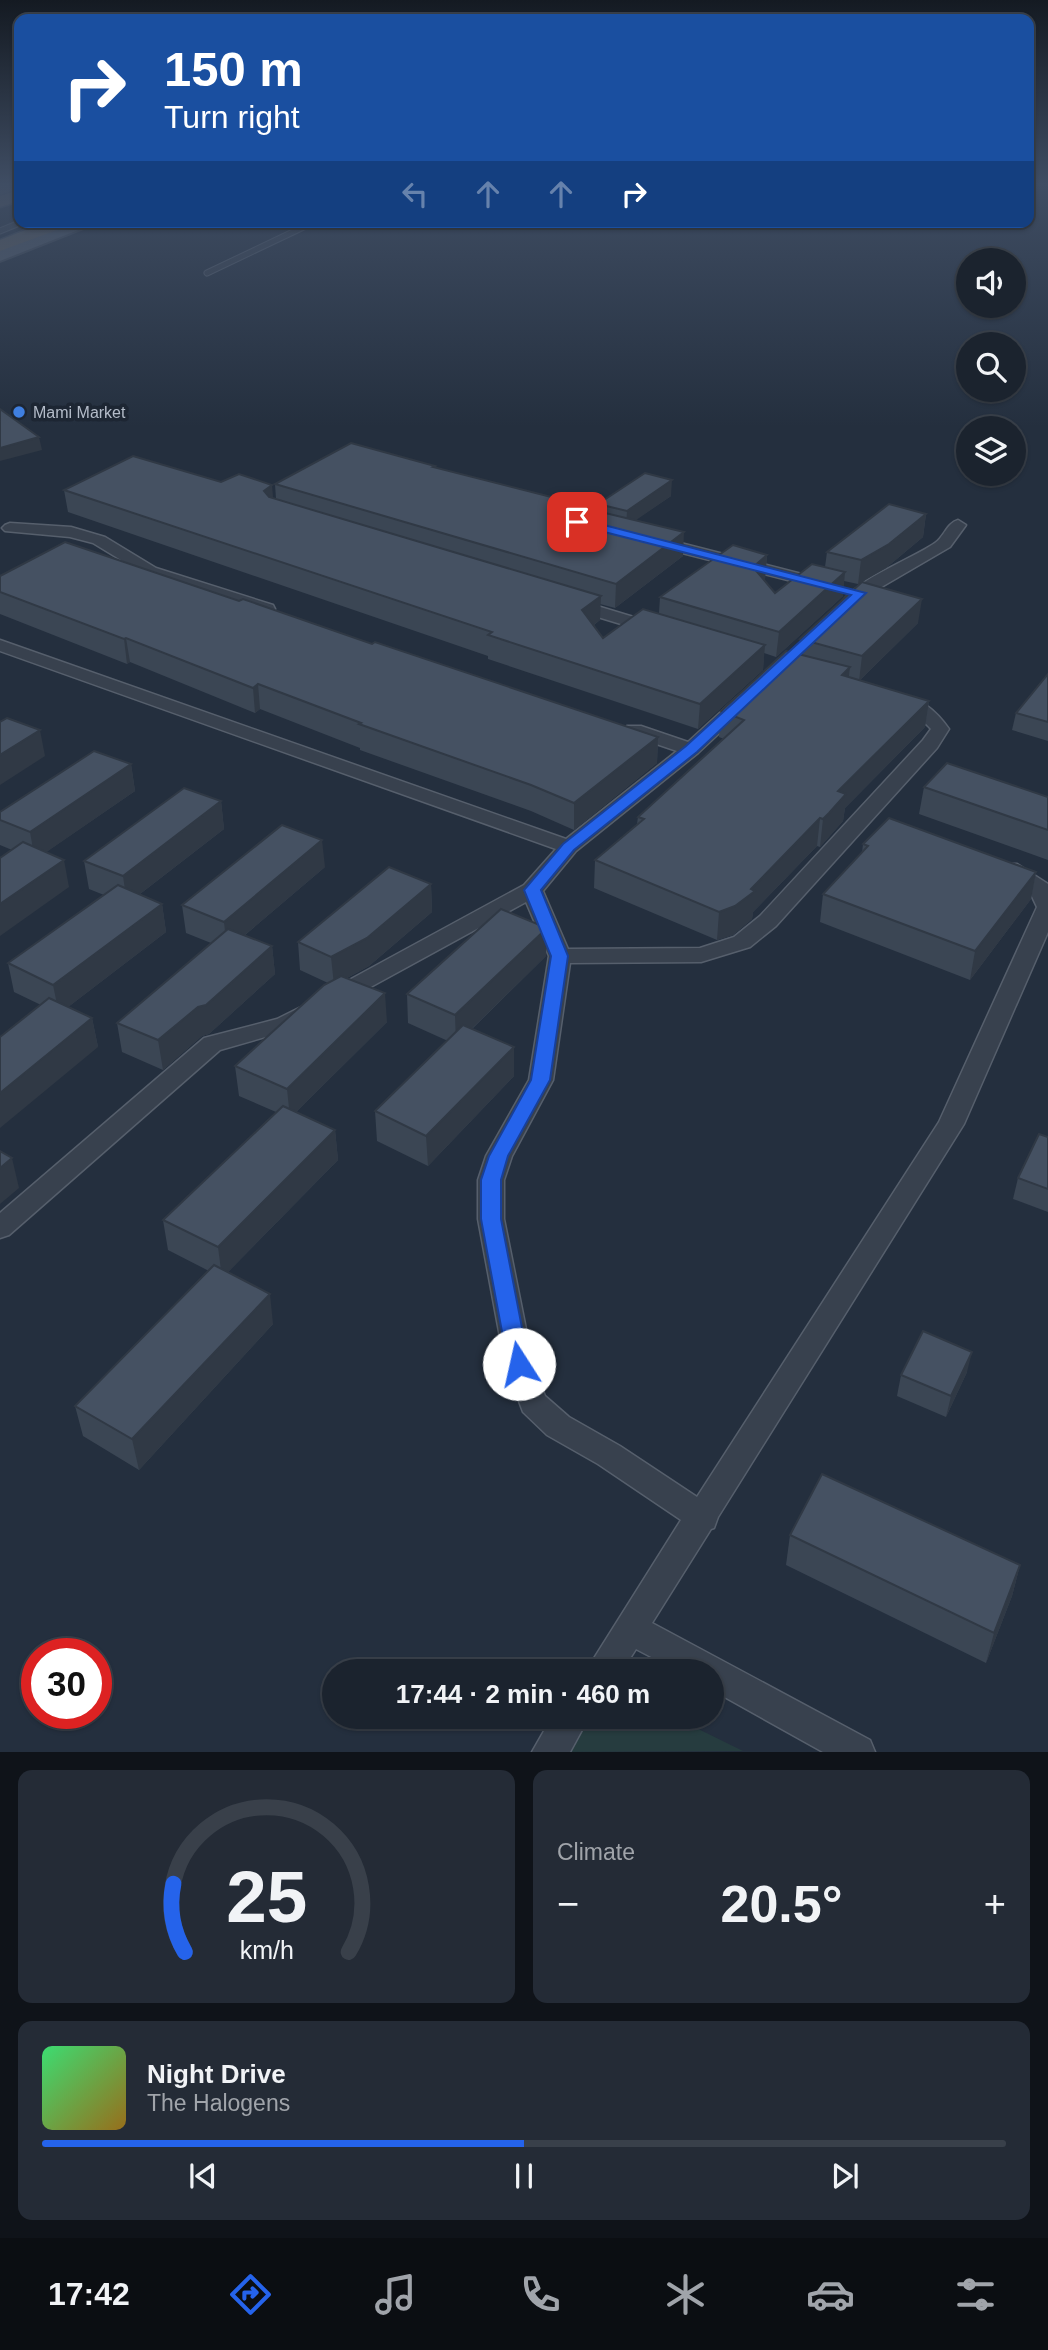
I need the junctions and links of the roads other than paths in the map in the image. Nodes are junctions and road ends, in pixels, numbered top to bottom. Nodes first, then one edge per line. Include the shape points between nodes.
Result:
1 (226, 264) edge
2 (207, 273) dead end
3 (958, 525) dead end
4 (10, 528) dead end
5 (644, 539) edge
6 (847, 590) junction
7 (555, 598) edge
8 (282, 614) edge
9 (830, 621) edge
10 (674, 635) edge
11 (0, 645) edge
12 (760, 685) edge
13 (891, 698) edge
14 (612, 723) edge
15 (691, 749) junction
16 (861, 820) junction
17 (887, 828) edge
18 (569, 847) junction
19 (989, 861) edge
20 (532, 890) junction
21 (560, 956) junction
22 (0, 1227) edge
23 (703, 1518) junction
24 (632, 1629) junction
25 (611, 1659) edge
26 (687, 1659) edge
27 (724, 1679) edge
28 (564, 1729) edge
29 (549, 1752) edge
30 (858, 1752) edge

1 - 2 lane
3 - 6 street via 944,544
4 - 8 street via 71,532 99,540 150,571
5 - 6 street
6 - 9 street
7 - 10 street
11 - 18 street
12 - 15 street
13 - 16 street via 928,714 940,729
14 - 15 street
15 - 18 street
16 - 17 street
16 - 21 street via 768,921 742,942 701,955
18 - 20 street
19 - 23 street via 1037,884 1048,907 951,1124
20 - 21 street
20 - 22 street via 285,1024 212,1044
21 - 23 street via 541,1080 499,1156 491,1180 491,1219 519,1364 533,1403 558,1426
23 - 24 street
24 - 25 street
24 - 26 street
27 - 30 street
28 - 29 street

